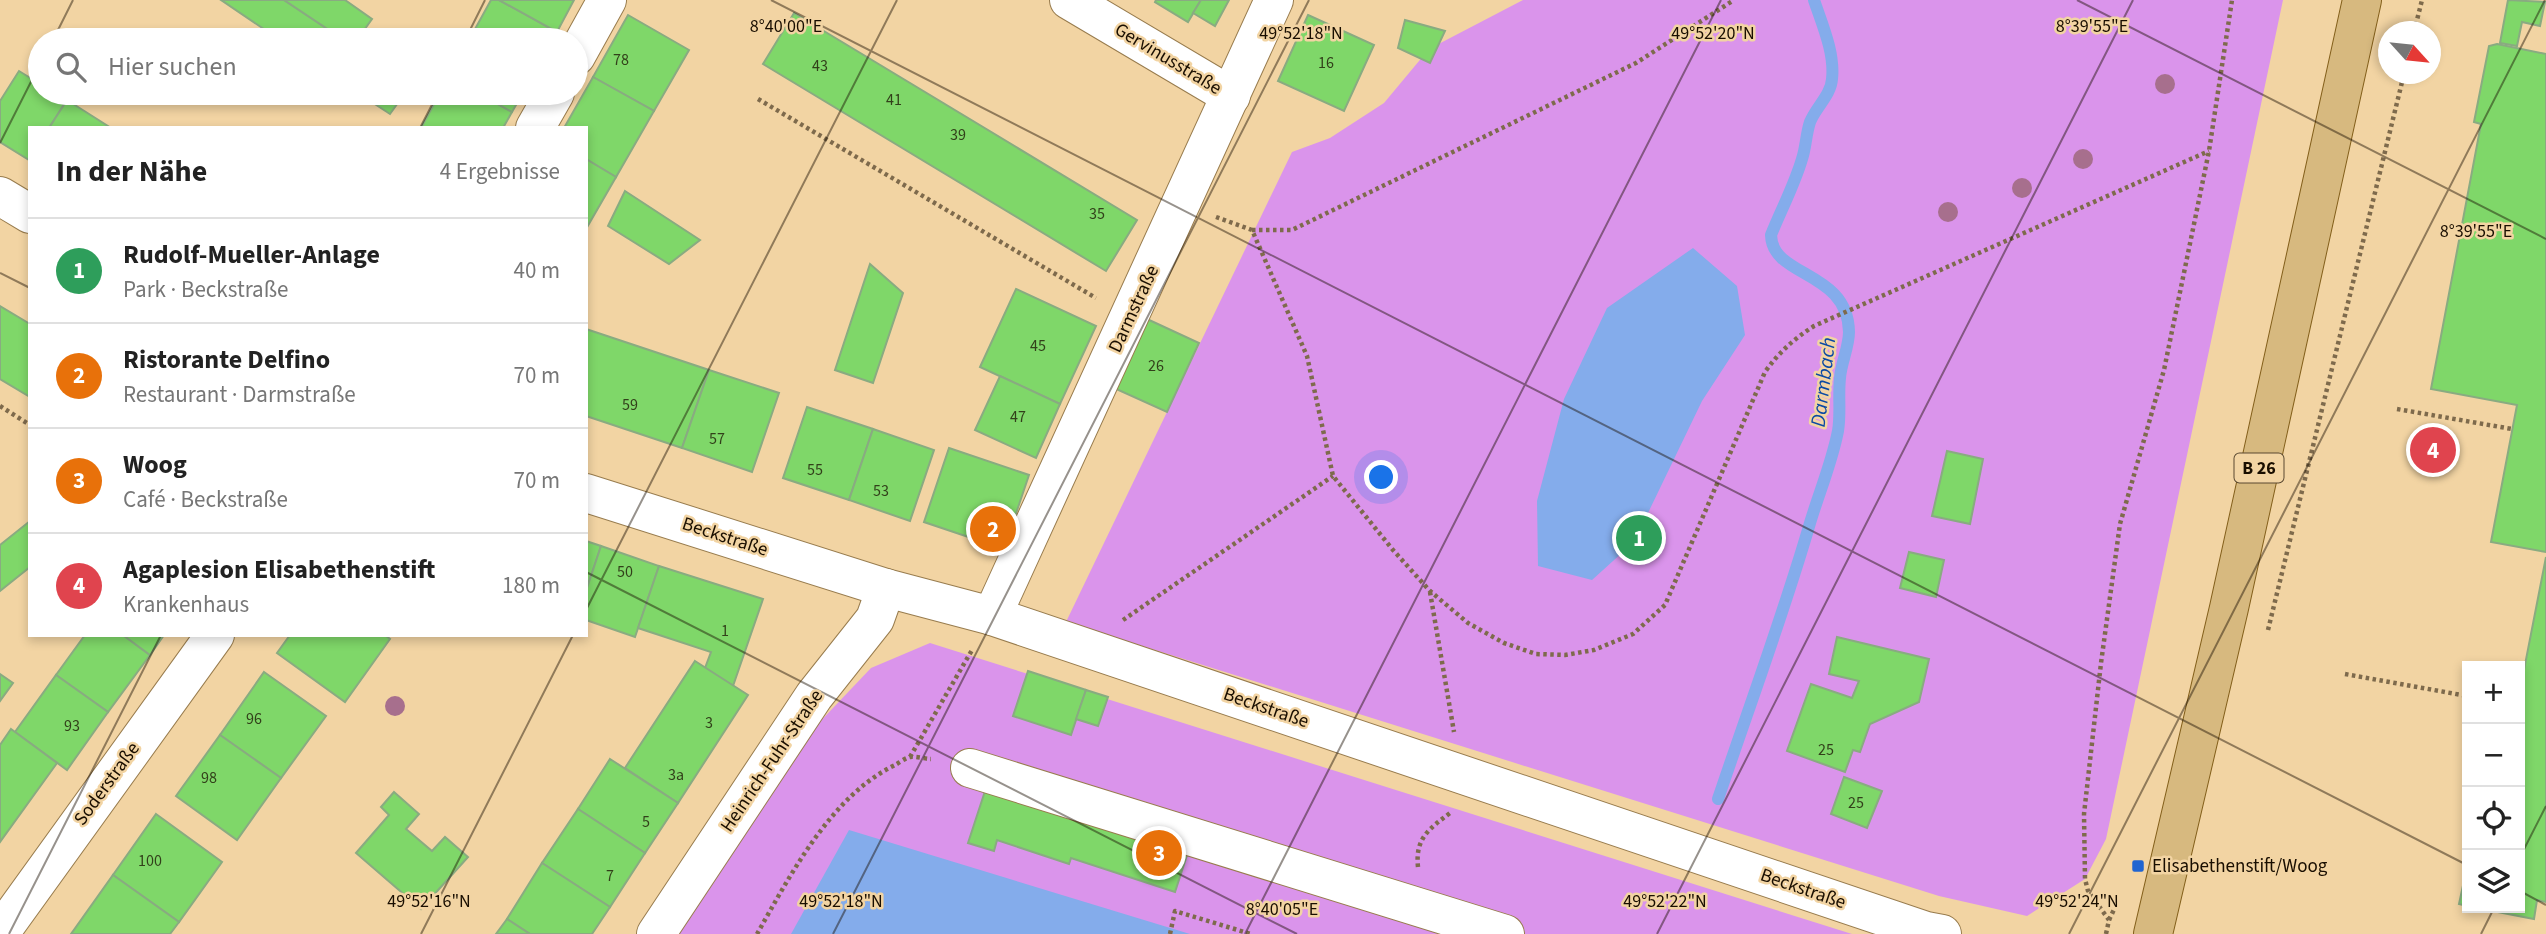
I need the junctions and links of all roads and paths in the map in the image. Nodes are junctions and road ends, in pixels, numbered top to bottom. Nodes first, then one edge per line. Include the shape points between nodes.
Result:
1 (607, 0) edge
2 (1069, 0) edge
3 (1274, 0) edge
4 (1734, 0) edge
5 (2232, 0) edge
6 (2362, 0) edge
7 (2422, 0) edge
8 (2417, 21) edge
9 (588, 34) edge
10 (2402, 84) edge
11 (1231, 96) junction
12 (758, 99) dead end
13 (548, 105) edge
14 (536, 126) edge
15 (2209, 151) junction
16 (0, 196) edge
17 (1183, 204) junction
18 (28, 213) edge
19 (1252, 230) junction
20 (1130, 318) junction
21 (0, 406) edge
22 (2397, 409) dead end
23 (28, 424) edge
24 (2512, 429) dead end
25 (1333, 475) junction
26 (588, 494) edge
27 (886, 588) junction
28 (992, 616) junction
29 (2267, 634) dead end
30 (214, 637) edge
31 (1099, 652) junction
32 (2345, 674) dead end
33 (2462, 695) edge
34 (910, 757) junction
35 (970, 768) joint
36 (0, 933) edge
37 (1931, 933) edge
38 (656, 934) edge
39 (757, 934) edge
40 (1170, 934) edge
41 (1251, 934) edge
42 (1505, 934) edge
43 (2106, 934) edge
44 (2152, 934) edge

1 - 9 street
2 - 11 street, Gervinusstraße
3 - 11 street, Darmstraße
4 - 19 path via 1636,63 1292,230
5 - 15 path
6 - 44 main road, B 26 via 2229,608
7 - 8 path
10 - 29 path
11 - 17 street, Darmstraße
12 - 20 path
13 - 14 street
15 - 25 path via 1797,337 1765,372 1665,605 1633,634 1594,649 1536,654 1468,623 1430,591
15 - 43 path via 2164,370 2120,524 2096,705 2084,814 2085,879 2109,920
16 - 18 street
17 - 19 path
17 - 20 street, Darmstraße
19 - 25 path via 1307,356
20 - 28 street, Darmstraße
21 - 23 path
22 - 24 path
25 - 31 path via 1123,620 1109,632
26 - 27 street, Beckstraße
27 - 28 street, Beckstraße
27 - 38 street, Heinrich-Fuhr-Straße via 875,619 814,696
28 - 31 street, Beckstraße
28 - 34 path
30 - 36 street, Soderstraße
31 - 37 street, Beckstraße
32 - 33 path
34 - 35 path
34 - 39 path via 866,782 842,804 792,872
35 - 42 street
40 - 41 path via 1175,911

